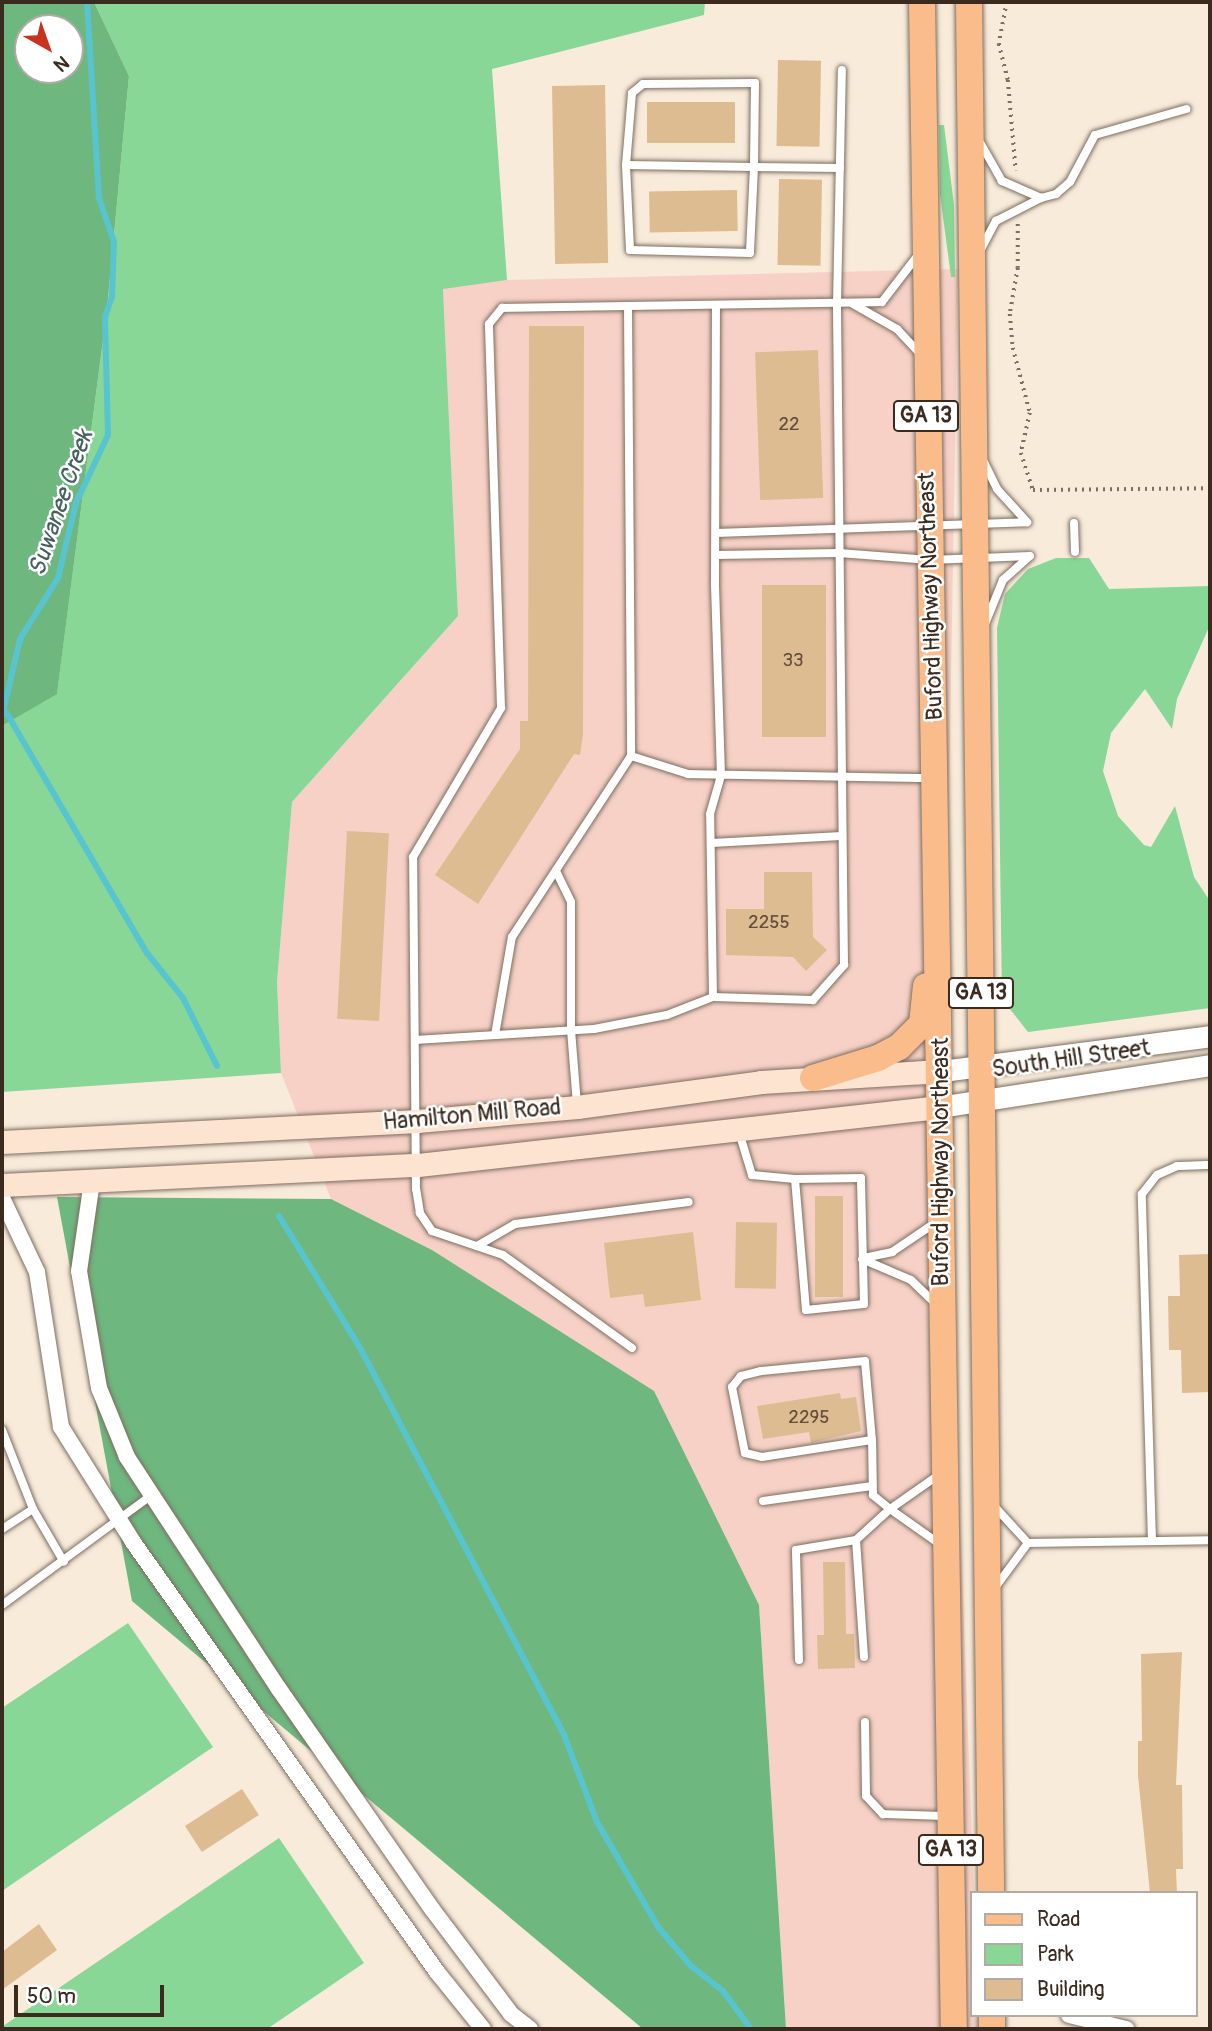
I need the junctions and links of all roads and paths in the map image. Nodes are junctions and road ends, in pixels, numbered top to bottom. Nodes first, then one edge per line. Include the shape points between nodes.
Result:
1 (922, 2) edge
2 (969, 2) edge
3 (1007, 2) edge
4 (842, 70) dead end
5 (1186, 109) dead end
6 (969, 112) junction
7 (626, 165) junction
8 (754, 167) junction
9 (840, 168) junction
10 (1016, 172) dead end
11 (1041, 198) junction
12 (1018, 215) dead end
13 (923, 247) junction
14 (971, 271) junction
15 (836, 303) junction
16 (850, 303) junction
17 (716, 305) junction
18 (628, 306) junction
19 (925, 359) junction
20 (973, 438) junction
21 (1210, 488) edge
22 (928, 523) junction
23 (973, 523) junction
24 (1074, 523) dead end
25 (839, 528) junction
26 (716, 533) junction
27 (1075, 552) dead end
28 (839, 553) junction
29 (716, 555) junction
30 (974, 558) junction
31 (930, 560) junction
32 (975, 653) junction
33 (631, 756) junction
34 (721, 776) junction
35 (842, 776) junction
36 (936, 778) junction
37 (842, 836) junction
38 (711, 843) junction
39 (555, 871) junction
40 (937, 904) junction
41 (713, 997) junction
42 (571, 1030) junction
43 (495, 1035) junction
44 (1210, 1035) edge
45 (415, 1040) junction
46 (1210, 1065) edge
47 (982, 1066) junction
48 (942, 1071) junction
49 (813, 1078) junction
50 (983, 1099) junction
51 (578, 1107) junction
52 (939, 1107) junction
53 (417, 1121) junction
54 (738, 1129) junction
55 (2, 1142) edge
56 (418, 1165) junction
57 (1210, 1165) edge
58 (794, 1179) junction
59 (92, 1181) junction
60 (2, 1185) edge
61 (2, 1198) edge
62 (689, 1202) dead end
63 (940, 1219) junction
64 (477, 1246) junction
65 (862, 1259) junction
66 (941, 1309) junction
67 (632, 1348) dead end
68 (2, 1430) edge
69 (872, 1440) junction
70 (945, 1470) junction
71 (872, 1486) junction
72 (152, 1495) junction
73 (988, 1496) junction
74 (764, 1501) dead end
75 (33, 1509) junction
76 (890, 1509) junction
77 (120, 1521) junction
78 (2, 1530) edge
79 (856, 1540) junction
80 (1153, 1541) junction
81 (1210, 1541) edge
82 (1028, 1543) junction
83 (946, 1549) junction
84 (64, 1562) junction
85 (989, 1600) junction
86 (2, 1605) edge
87 (864, 1657) dead end
88 (799, 1660) dead end
89 (865, 1722) dead end
90 (950, 1816) junction
91 (991, 1891) edge
92 (1077, 2017) edge
93 (483, 2029) edge
94 (530, 2029) edge
95 (954, 2029) edge
96 (1125, 2029) edge

1 - 13 main road, Buford Highway Northeast / GA 13
2 - 6 main road, Buford Highway Northeast / GA 13
3 - 10 path via 999,44 1008,80
4 - 9 lane
5 - 11 lane via 1095,135 1070,182 1056,194
6 - 11 lane via 996,174 1017,191
6 - 14 main road, Buford Highway Northeast / GA 13
7 - 8 lane
7 - 8 lane via 632,93 652,81 755,83
7 - 8 lane via 630,250 750,253
8 - 9 lane
9 - 15 lane
11 - 14 lane via 996,221
12 - 21 path via 1018,268 1010,314 1013,348 1030,413 1021,453 1033,490
13 - 16 lane via 882,302
13 - 19 main road, Buford Highway Northeast / GA 13
14 - 20 main road, Buford Highway Northeast / GA 13
15 - 16 lane
15 - 17 lane
15 - 25 lane
16 - 19 lane via 897,329
17 - 18 lane
17 - 26 lane
18 - 33 lane
18 - 45 lane via 502,308 489,324 501,708 413,857
19 - 22 main road, Buford Highway Northeast / GA 13
20 - 23 main road, Buford Highway Northeast / GA 13
20 - 23 lane via 998,489 1027,522
22 - 23 lane
22 - 25 lane
22 - 31 main road, Buford Highway Northeast / GA 13
23 - 30 main road, Buford Highway Northeast / GA 13
24 - 27 lane
25 - 26 lane
25 - 28 lane
26 - 29 lane
28 - 29 lane
28 - 31 lane
28 - 35 lane
29 - 34 lane
30 - 31 lane
30 - 32 main road, Buford Highway Northeast / GA 13
30 - 32 lane via 1030,556 1003,580
31 - 36 main road, Buford Highway Northeast / GA 13
32 - 47 main road, Buford Highway Northeast / GA 13
33 - 34 lane via 688,774
33 - 39 lane
34 - 35 lane
34 - 38 lane via 710,814
35 - 36 lane
35 - 37 lane
36 - 40 main road, Buford Highway Northeast / GA 13
37 - 38 lane
37 - 41 lane via 844,965 813,1000
38 - 41 lane
39 - 42 lane via 571,902
39 - 43 lane via 512,937
40 - 48 main road, Buford Highway Northeast / GA 13
40 - 49 main road via 922,1024 899,1047 878,1058
41 - 42 lane via 667,1015
42 - 43 lane
42 - 51 lane
43 - 45 lane
44 - 47 street, South Hill Street
45 - 53 lane
46 - 50 street, South Hill Street
47 - 48 street, South Hill Street
47 - 50 main road, Buford Highway Northeast / GA 13
48 - 49 main road, Hamilton Mill Road
48 - 52 main road, Buford Highway Northeast / GA 13
49 - 51 main road, Hamilton Mill Road
50 - 52 street, South Hill Street
50 - 73 main road, Buford Highway Northeast / GA 13
51 - 53 main road, Hamilton Mill Road
52 - 54 main road, Hamilton Mill Road
52 - 63 main road, Buford Highway Northeast / GA 13
53 - 55 main road, Hamilton Mill Road
53 - 56 lane
54 - 56 main road, Hamilton Mill Road
54 - 58 lane via 752,1175
56 - 59 main road, Hamilton Mill Road
56 - 64 lane via 420,1213 432,1231
57 - 80 lane via 1177,1166 1157,1175 1142,1194
58 - 65 lane via 861,1178
58 - 65 lane via 806,1310 863,1304
59 - 60 main road, Hamilton Mill Road
59 - 72 street via 79,1271 99,1388 127,1457
61 - 77 street via 37,1272 61,1427
62 - 64 lane via 515,1224
63 - 65 lane via 892,1252
63 - 66 main road, Buford Highway Northeast / GA 13
64 - 67 lane via 503,1255
65 - 66 lane via 911,1280
66 - 70 main road, Buford Highway Northeast / GA 13
68 - 75 lane
69 - 69 lane via 866,1361 761,1371 741,1377 732,1387 745,1453 762,1457
69 - 71 lane
70 - 76 lane
70 - 83 main road, Buford Highway Northeast / GA 13
71 - 74 lane
71 - 76 lane via 876,1501
72 - 77 lane
72 - 94 street via 424,1898 511,2014
73 - 82 lane via 1010,1528
73 - 85 main road, Buford Highway Northeast / GA 13
75 - 78 lane
75 - 84 lane
76 - 79 lane
76 - 83 lane
77 - 84 lane
77 - 93 street via 429,1961
79 - 87 lane
79 - 88 lane via 796,1550
80 - 81 lane
80 - 82 lane
82 - 85 lane via 1005,1569
83 - 90 main road, Buford Highway Northeast / GA 13
84 - 86 lane
85 - 91 main road, Buford Highway Northeast / GA 13
89 - 90 lane via 866,1796 883,1814
90 - 95 main road, Buford Highway Northeast / GA 13
92 - 96 street

